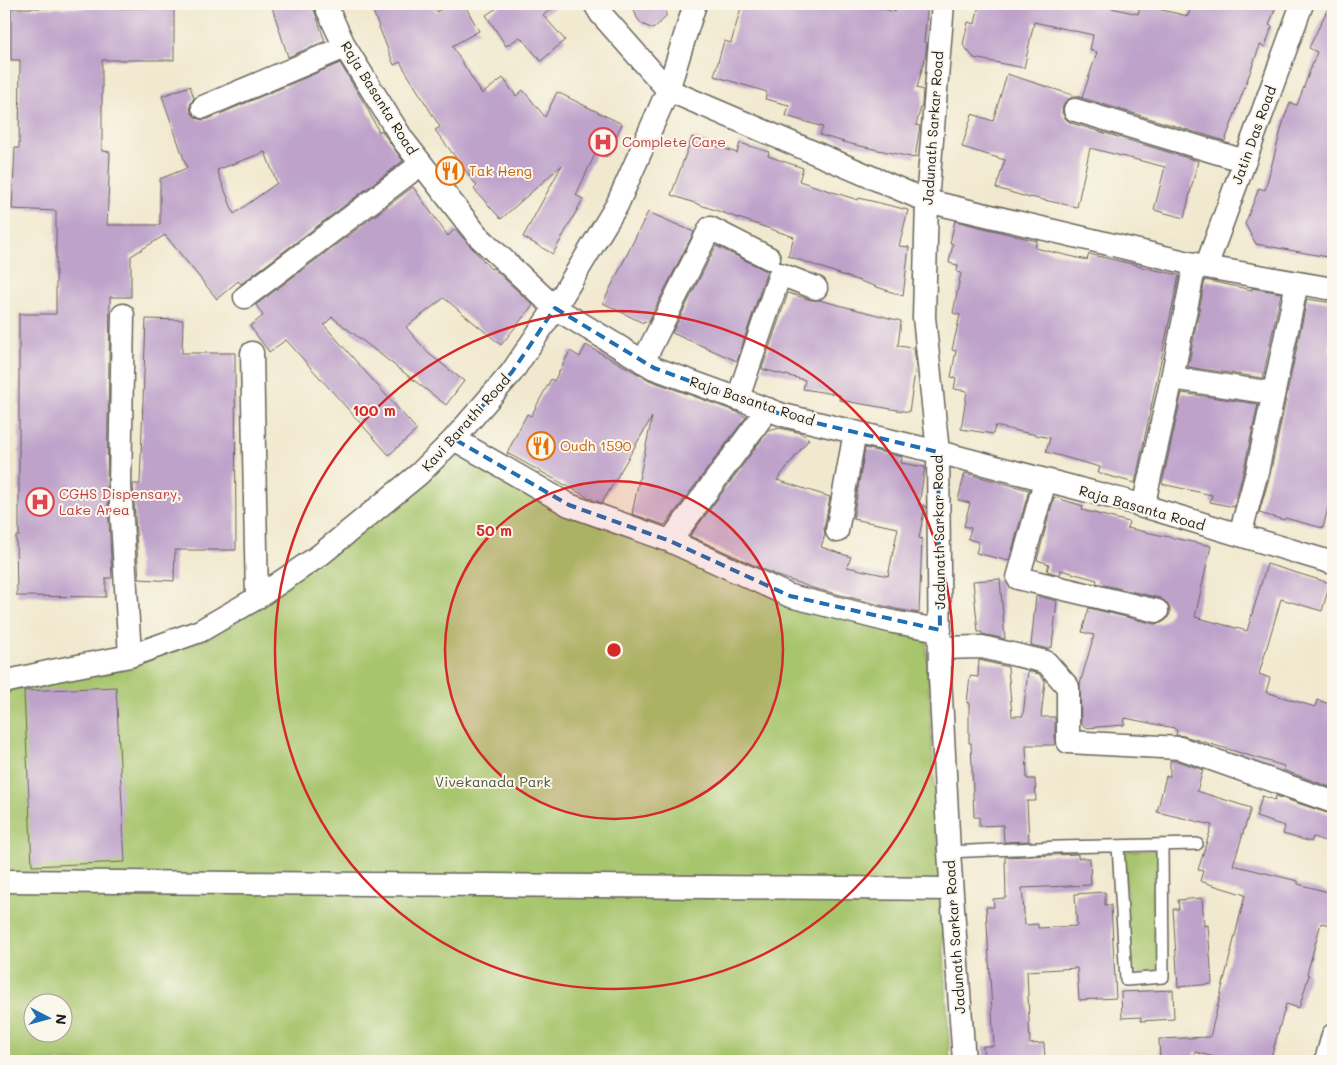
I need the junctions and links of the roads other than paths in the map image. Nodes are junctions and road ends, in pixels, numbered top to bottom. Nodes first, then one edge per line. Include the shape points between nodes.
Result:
1 (325, 4) edge
2 (595, 4) edge
3 (695, 4) edge
4 (943, 4) edge
5 (1302, 4) edge
6 (345, 47) junction
7 (668, 90) junction
8 (204, 107) dead end
9 (1075, 110) dead end
10 (1245, 161) junction
11 (421, 164) junction
12 (927, 201) junction
13 (769, 258) dead end
14 (1200, 266) junction
15 (1297, 283) junction
16 (816, 288) dead end
17 (1333, 289) edge
18 (245, 297) dead end
19 (555, 308) junction
20 (123, 315) dead end
21 (252, 353) dead end
22 (643, 362) junction
23 (1172, 378) junction
24 (1273, 393) junction
25 (738, 398) junction
26 (768, 409) junction
27 (855, 432) junction
28 (454, 439) junction
29 (938, 452) junction
30 (1045, 481) junction
31 (1143, 507) junction
32 (837, 531) dead end
33 (1240, 535) junction
34 (670, 541) junction
35 (1333, 563) edge
36 (257, 598) junction
37 (1157, 611) dead end
38 (940, 639) junction
39 (130, 656) junction
40 (4, 682) edge
41 (1333, 802) edge
42 (1198, 844) dead end
43 (1162, 845) junction
44 (1118, 846) junction
45 (949, 852) junction
46 (4, 881) edge
47 (951, 889) junction
48 (1333, 1035) edge
49 (964, 1061) edge
50 (1326, 1061) edge

1 - 6 street, Raja Basanta Road
2 - 7 street
3 - 7 street, Kavi Barathi Road
4 - 12 street, Jadunath Sarkar Road
5 - 10 street, Jatin Das Road
6 - 8 street
6 - 11 street, Raja Basanta Road via 402,140
7 - 12 street
7 - 19 street, Kavi Barathi Road via 617,205
9 - 10 street
10 - 14 street, Jatin Das Road
11 - 18 street
11 - 19 street, Raja Basanta Road via 477,235
12 - 14 street
12 - 29 street, Jadunath Sarkar Road via 924,317
13 - 22 street via 710,228
14 - 15 street
14 - 23 street, Jatin Das Road
15 - 17 street
15 - 24 street
16 - 25 street via 780,274
19 - 22 street, Raja Basanta Road
19 - 28 street, Kavi Barathi Road via 512,372
20 - 39 street via 120,486
21 - 36 street
22 - 25 street, Raja Basanta Road
23 - 24 street
23 - 31 street, Jatin Das Road
24 - 33 street
25 - 26 street, Raja Basanta Road
26 - 27 street, Raja Basanta Road
26 - 34 street
27 - 29 street, Raja Basanta Road
27 - 32 street
28 - 34 street via 569,506
28 - 36 street, Kavi Barathi Road via 419,474 320,555
29 - 30 street, Raja Basanta Road
29 - 38 street, Jadunath Sarkar Road
30 - 31 street, Raja Basanta Road
30 - 37 street via 1018,578
31 - 33 street, Raja Basanta Road
33 - 35 street, Raja Basanta Road
34 - 38 street via 790,596 892,622
36 - 39 street, Kavi Barathi Road via 200,631
38 - 41 street via 1046,662 1068,687 1068,742 1180,748
38 - 45 street, Jadunath Sarkar Road
39 - 40 street, Kavi Barathi Road
42 - 43 lane
43 - 44 lane
43 - 44 lane via 1163,977 1126,980
44 - 45 lane
45 - 47 street, Jadunath Sarkar Road
46 - 47 street
47 - 49 street, Jadunath Sarkar Road
48 - 50 street

